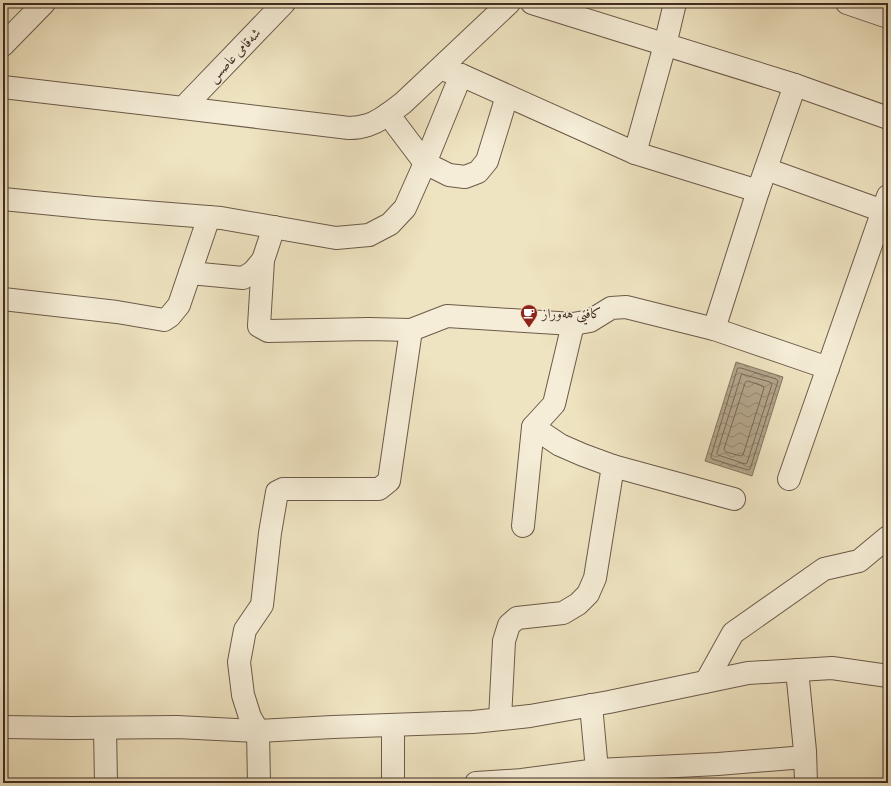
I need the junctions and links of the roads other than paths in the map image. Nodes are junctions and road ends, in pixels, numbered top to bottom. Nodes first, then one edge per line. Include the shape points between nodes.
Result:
1 (44, 3) edge
2 (284, 3) edge
3 (509, 3) edge
4 (532, 3) edge
5 (675, 3) edge
6 (847, 3) edge
7 (886, 12) edge
8 (3, 45) edge
9 (665, 45) junction
10 (439, 69) junction
11 (461, 76) junction
12 (795, 85) junction
13 (3, 88) edge
14 (507, 96) junction
15 (183, 108) junction
16 (388, 114) junction
17 (888, 118) edge
18 (635, 153) junction
19 (425, 163) junction
20 (766, 169) junction
21 (758, 191) junction
22 (3, 198) edge
23 (885, 203) edge
24 (209, 217) junction
25 (274, 227) junction
26 (263, 260) junction
27 (190, 273) junction
28 (3, 299) edge
29 (572, 324) junction
30 (714, 329) junction
31 (411, 330) junction
32 (828, 368) junction
33 (533, 427) junction
34 (613, 466) junction
35 (789, 479) dead end
36 (734, 499) dead end
37 (523, 526) dead end
38 (888, 537) edge
39 (796, 670) junction
40 (888, 676) edge
41 (704, 682) junction
42 (591, 705) junction
43 (500, 719) junction
44 (393, 725) junction
45 (3, 726) edge
46 (105, 728) junction
47 (258, 731) junction
48 (805, 758) junction
49 (597, 770) junction
50 (539, 780) edge
51 (106, 783) edge
52 (259, 783) edge
53 (393, 783) edge
54 (476, 783) edge
55 (806, 783) edge

1 - 8 street
2 - 15 street, شه‌قامی عاصس
3 - 10 street
4 - 9 street
5 - 9 street
6 - 7 street
9 - 12 street
9 - 18 street
10 - 11 street
10 - 16 street
11 - 14 street
11 - 19 street
12 - 17 street
12 - 20 street
13 - 15 street
14 - 18 street
14 - 19 street via 487,161 478,172 465,177 449,175
15 - 16 street via 349,128 368,125
16 - 19 street
18 - 21 street
19 - 25 street via 405,208 390,224 369,235 336,238
20 - 21 street
20 - 23 street
21 - 30 street
22 - 24 street
23 - 32 street
24 - 25 street
24 - 27 street
25 - 26 street
26 - 27 street via 253,272 243,278
26 - 31 street via 259,326 268,331
27 - 28 street via 179,305 164,320
29 - 30 street via 590,321 611,308 626,307
29 - 31 street via 447,316
29 - 33 street via 554,404
30 - 32 street
31 - 47 street via 389,481 379,489 283,489 277,492 262,605 245,630 238,662 243,694 250,717
32 - 35 street
33 - 34 street via 582,456
33 - 37 street
34 - 36 street
34 - 43 street via 595,578 588,594 563,613 517,618 509,624 504,641
38 - 41 street via 859,561 824,569 733,633
39 - 40 street via 832,668
39 - 41 street via 748,673
39 - 48 street
41 - 42 street
42 - 43 street
42 - 49 street
43 - 44 street
44 - 47 street
44 - 53 street
45 - 46 street
46 - 47 street via 177,727
46 - 51 street
47 - 52 street
48 - 49 street
48 - 55 street
49 - 50 street
50 - 54 street

